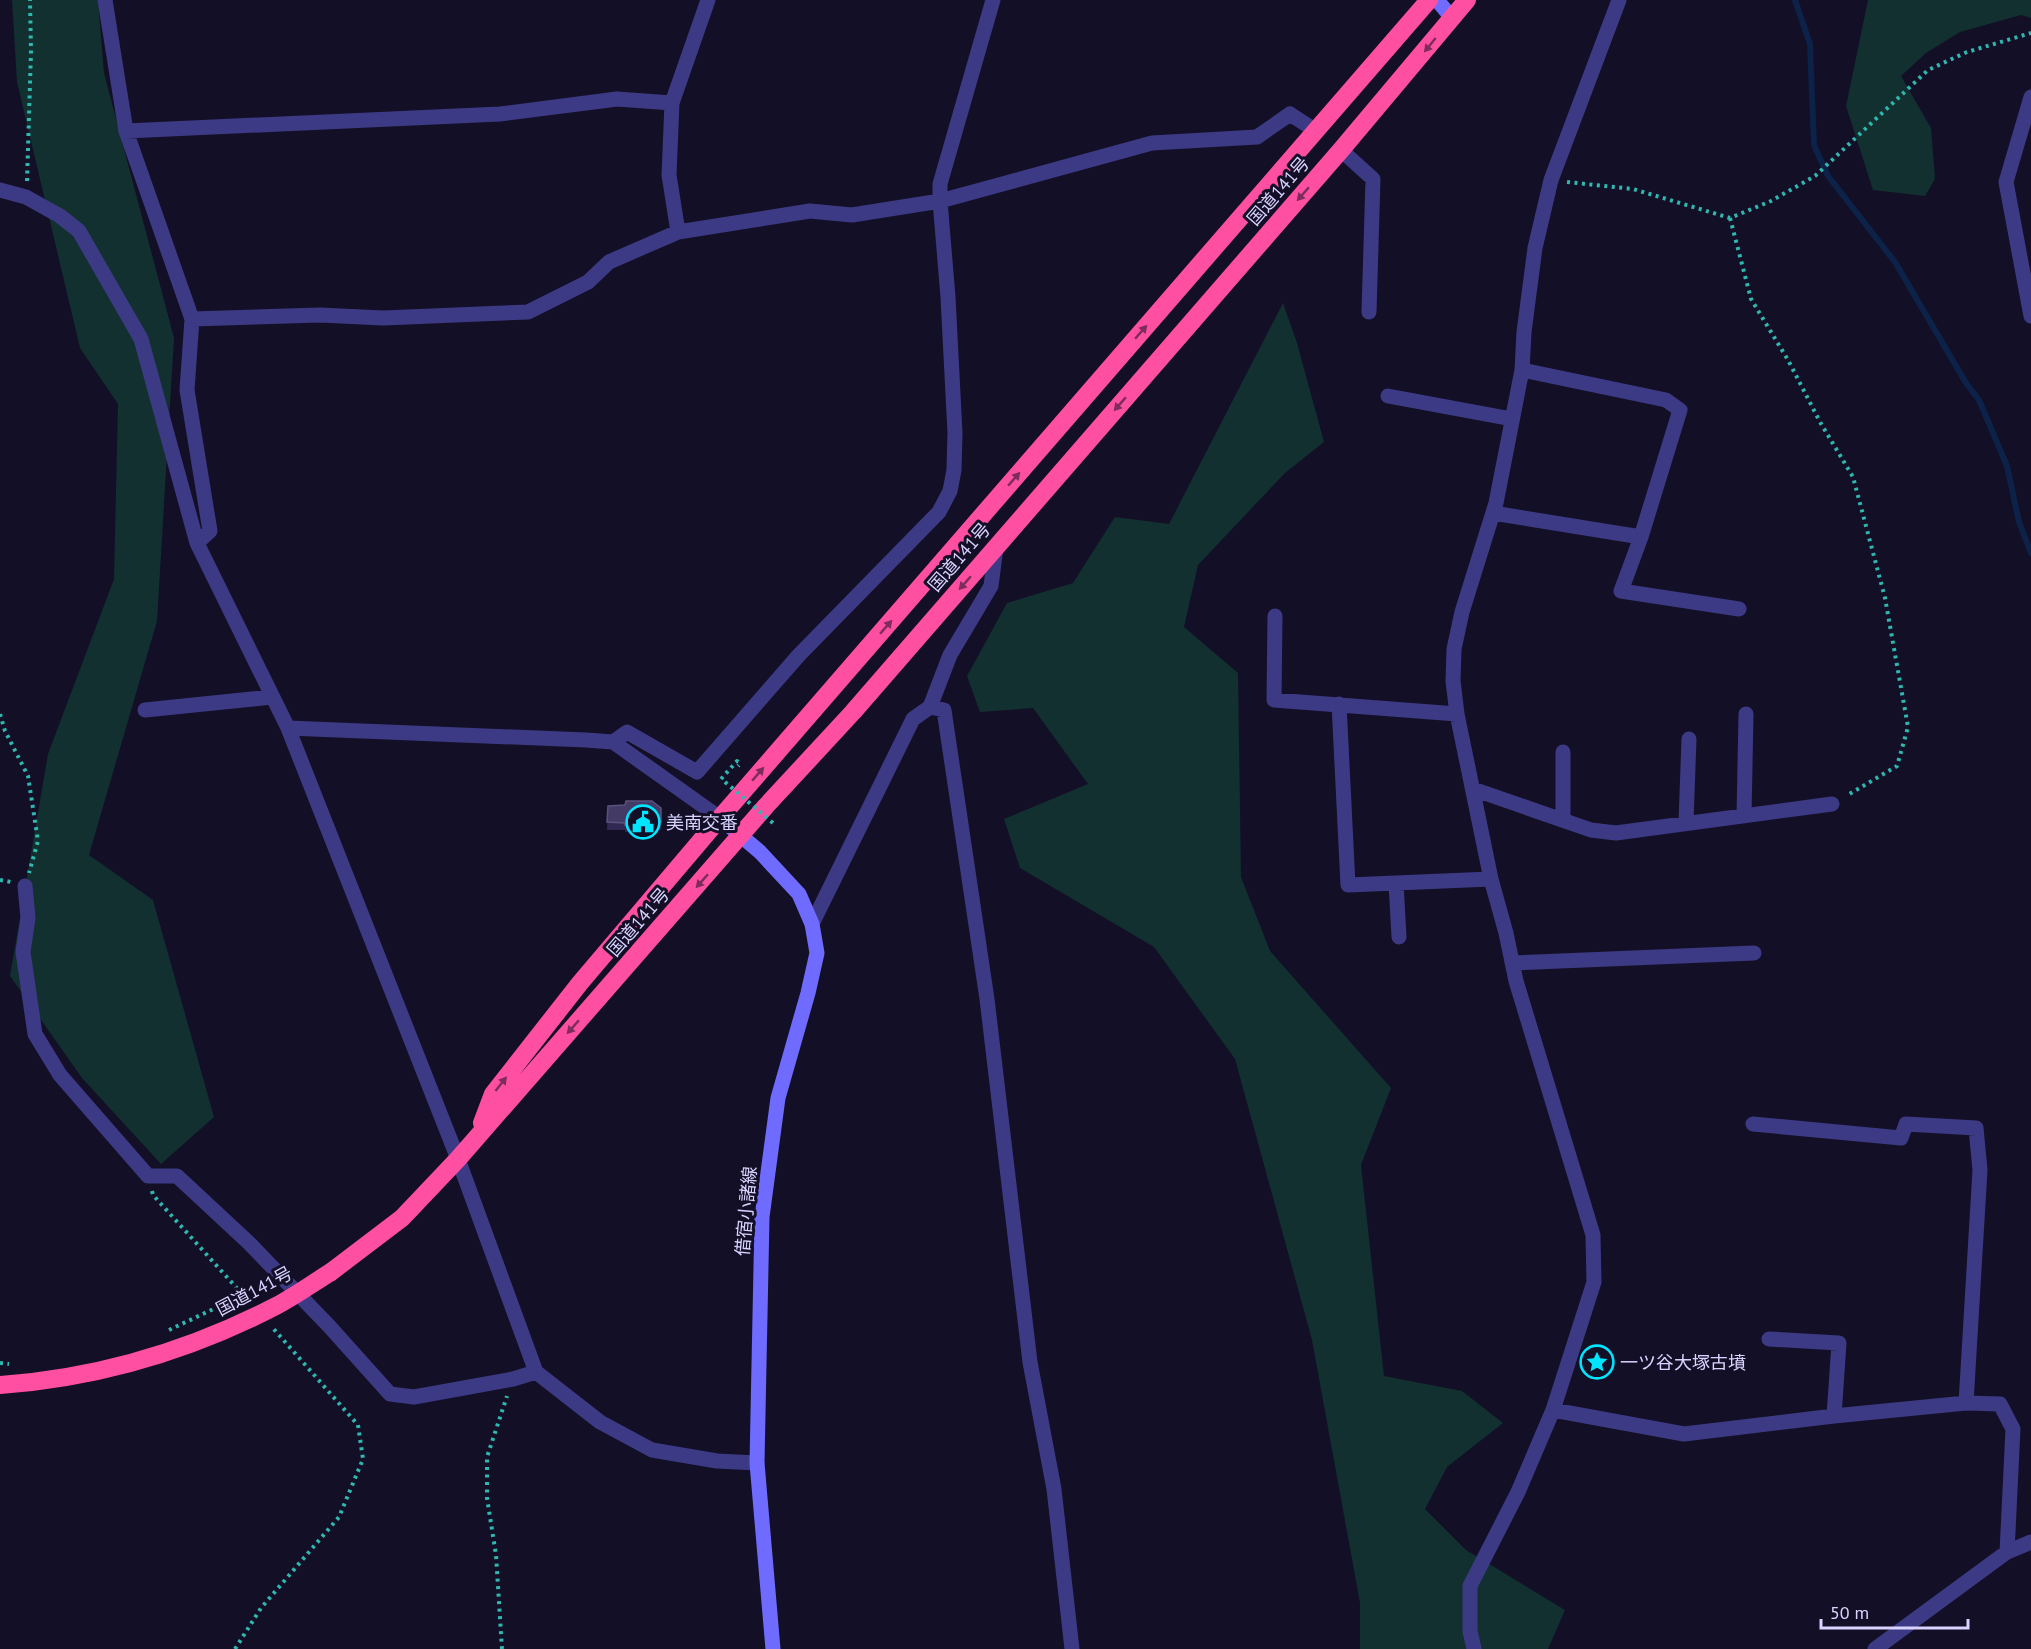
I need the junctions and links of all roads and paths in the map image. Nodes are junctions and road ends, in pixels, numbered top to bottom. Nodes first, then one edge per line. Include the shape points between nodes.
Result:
1 (30, 0) edge
2 (105, 0) edge
3 (708, 0) edge
4 (993, 0) edge
5 (1429, 0) edge
6 (1437, 0) edge
7 (1467, 0) edge
8 (1619, 0) edge
9 (1452, 18) junction
10 (2031, 33) edge
11 (2031, 97) edge
12 (672, 103) junction
13 (126, 131) junction
14 (1316, 131) junction
15 (1341, 150) junction
16 (1551, 180) junction
17 (0, 190) edge
18 (26, 197) junction
19 (940, 201) junction
20 (1730, 218) junction
21 (678, 232) junction
22 (1369, 312) dead end
23 (2031, 316) edge
24 (192, 319) junction
25 (1522, 370) junction
26 (1388, 396) dead end
27 (1512, 419) junction
28 (1493, 513) junction
29 (1641, 537) junction
30 (197, 543) junction
31 (996, 547) junction
32 (1739, 609) dead end
33 (1275, 616) dead end
34 (272, 697) junction
35 (1339, 704) junction
36 (930, 707) junction
37 (146, 710) dead end
38 (0, 714) edge
39 (1457, 714) junction
40 (1746, 714) dead end
41 (288, 729) junction
42 (1689, 739) dead end
43 (613, 742) junction
44 (1563, 752) dead end
45 (722, 779) dead end
46 (1473, 789) junction
47 (1832, 804) joint
48 (1744, 816) junction
49 (720, 818) junction
50 (1563, 818) junction
51 (1686, 822) junction
52 (773, 823) dead end
53 (741, 837) junction
54 (1491, 879) junction
55 (0, 880) edge
56 (1396, 883) junction
57 (25, 886) junction
58 (812, 924) junction
59 (1400, 936) dead end
60 (1754, 953) dead end
61 (1512, 963) junction
62 (1753, 1124) dead end
63 (477, 1136) junction
64 (458, 1159) junction
65 (148, 1176) junction
66 (266, 1321) dead end
67 (160, 1334) dead end
68 (1769, 1339) dead end
69 (0, 1363) edge
70 (11, 1364) dead end
71 (536, 1372) junction
72 (513, 1379) junction
73 (0, 1384) edge
74 (1966, 1403) junction
75 (1553, 1410) junction
76 (1834, 1416) junction
77 (757, 1463) junction
78 (2031, 1542) edge
79 (2007, 1552) junction
80 (235, 1649) edge
81 (502, 1649) edge
82 (773, 1649) edge
83 (1072, 1649) edge
84 (1474, 1649) edge
85 (1875, 1649) edge

1 - 18 path
2 - 13 street
3 - 12 street
4 - 19 street via 940,184
5 - 14 highway, 国道141号
6 - 9 main road
7 - 9 highway, 国道141号
8 - 16 street
9 -> 15 highway, 国道141号
10 - 20 path via 1967,52 1928,70 1815,176
11 - 23 street via 2006,182
12 - 13 street via 617,99 500,114
12 - 21 street via 669,175
13 - 24 street
14 - 19 street via 1290,114 1257,137 1152,143
49 -> 14 highway, 国道141号
15 - 22 street via 1374,179
15 -> 31 highway, 国道141号
16 - 20 path via 1633,189
16 - 25 street via 1535,248
17 - 18 street
18 - 30 street via 79,231 141,339
19 - 21 street via 852,215 810,212
19 - 43 street via 955,433 950,491 939,512 799,655 697,772 627,732
20 - 47 path via 1751,299 1853,477 1886,598 1908,727 1897,766
21 - 24 street via 609,262 588,282 528,312
24 - 30 street via 187,390 210,531
25 - 27 street
25 - 29 street via 1666,400 1680,410
26 - 27 street
27 - 28 street
28 - 29 street
28 - 39 street via 1462,612 1455,649
29 - 32 street via 1621,591
30 - 34 street
31 - 36 street via 991,586 950,655
31 -> 53 highway, 国道141号
33 - 35 street via 1274,700
34 - 37 street
34 - 41 street
35 - 39 street
35 - 56 street via 1348,885
36 - 58 street via 913,719
36 - 83 street via 944,710 987,999 1030,1362 1054,1489
38 - 57 path via 28,776 38,841
39 - 46 street
40 - 48 street
41 - 43 street
41 - 64 street
42 - 51 street
43 - 49 street
44 - 50 street
45 - 52 path, bridge via 737,761 740,764 725,782
46 - 50 street
46 - 54 street
47 - 48 street
48 - 51 street
49 - 53 main road, 借宿小諸線
63 -> 49 highway, 国道141号 via 493,1094 580,983
50 - 51 street via 1591,830 1616,833
53 - 58 main road, 借宿小諸線 via 799,894
53 -> 63 highway, 国道141号
54 - 56 street
54 - 61 street
55 - 57 path
56 - 59 street
57 - 65 street via 28,918 23,952 35,1034 60,1074
58 - 77 main road, 借宿小諸線 via 817,953 778,1098 762,1217
60 - 61 street
61 - 75 street via 1593,1234 1594,1282
62 - 74 street via 1901,1138 1906,1124 1976,1128 1980,1170
63 - 64 highway, 国道141号
64 - 71 street
64 - 73 highway, 国道141号, bridge via 402,1218 331,1272 278,1305 166,1354 69,1378
65 - 67 path via 153,1195 243,1295
65 - 72 street via 177,1176 249,1243 390,1394 414,1397
66 - 80 path via 358,1425 363,1459 339,1517 261,1608
68 - 76 street via 1839,1343
69 - 70 path
71 - 72 street
71 - 77 street via 600,1422 652,1450
72 - 81 path via 487,1457 487,1498 496,1555
74 - 76 street
74 - 79 street via 2000,1404 2013,1429
75 - 76 street via 1684,1434
75 - 84 street via 1518,1492 1470,1586
77 - 82 main road, 借宿小諸線
78 - 79 street
79 - 85 street

